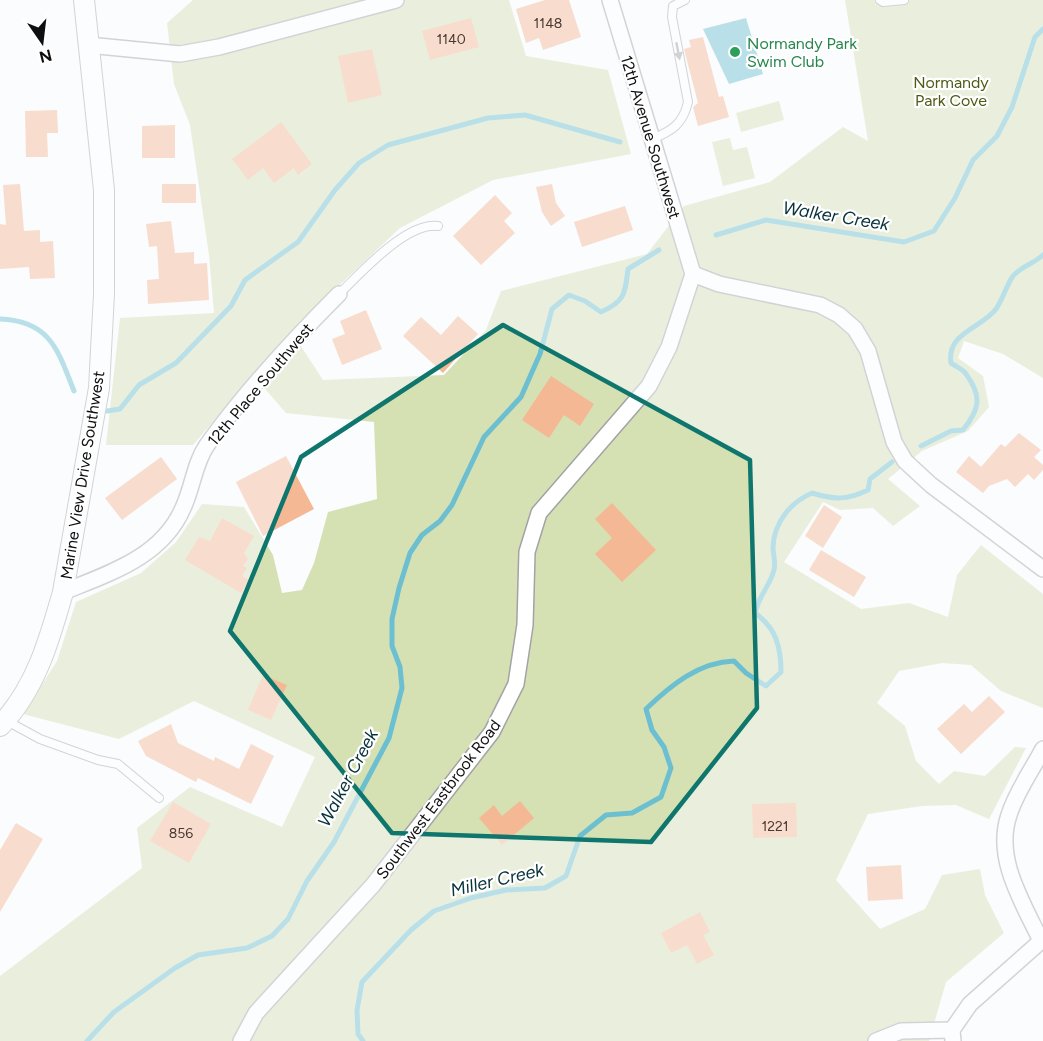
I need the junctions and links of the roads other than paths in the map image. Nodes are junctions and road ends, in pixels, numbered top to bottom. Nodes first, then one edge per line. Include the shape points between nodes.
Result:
1 (84, 0) edge
2 (396, 0) edge
3 (610, 0) edge
4 (685, 0) edge
5 (880, 0) edge
6 (904, 0) edge
7 (88, 45) junction
8 (652, 139) junction
9 (438, 226) dead end
10 (693, 274) junction
11 (339, 294) joint
12 (1043, 569) edge
13 (63, 591) junction
14 (3, 723) edge
15 (1043, 749) edge
16 (159, 798) dead end
17 (1042, 941) edge
18 (952, 1035) edge
19 (240, 1041) edge
20 (876, 1041) edge

1 - 7 street, Marine View Drive Southwest
2 - 7 street via 180,54
3 - 8 street, 12th Avenue Southwest
4 -> 8 lane via 673,6 672,17 688,102 685,115 674,130
5 - 6 lane
7 - 13 street, Marine View Drive Southwest via 104,190 104,294 99,388
8 - 10 street, 12th Avenue Southwest
9 - 11 lane via 418,229 395,242
10 - 12 street via 719,284 820,305 839,315 855,329 868,351 894,442 905,461
10 - 19 street, Southwest Eastbrook Road via 669,347 649,386 539,513 527,552 525,625 516,684 492,732 373,885 256,1013
11 - 13 street, 12th Place Southwest via 292,342 200,455 183,510 167,536 119,570
13 - 14 street, Marine View Drive Southwest via 34,679
14 - 16 lane via 40,740 118,764
15 - 17 street via 1009,813 1004,850 1010,874
17 - 18 street via 970,1004
18 - 20 street via 901,1031

